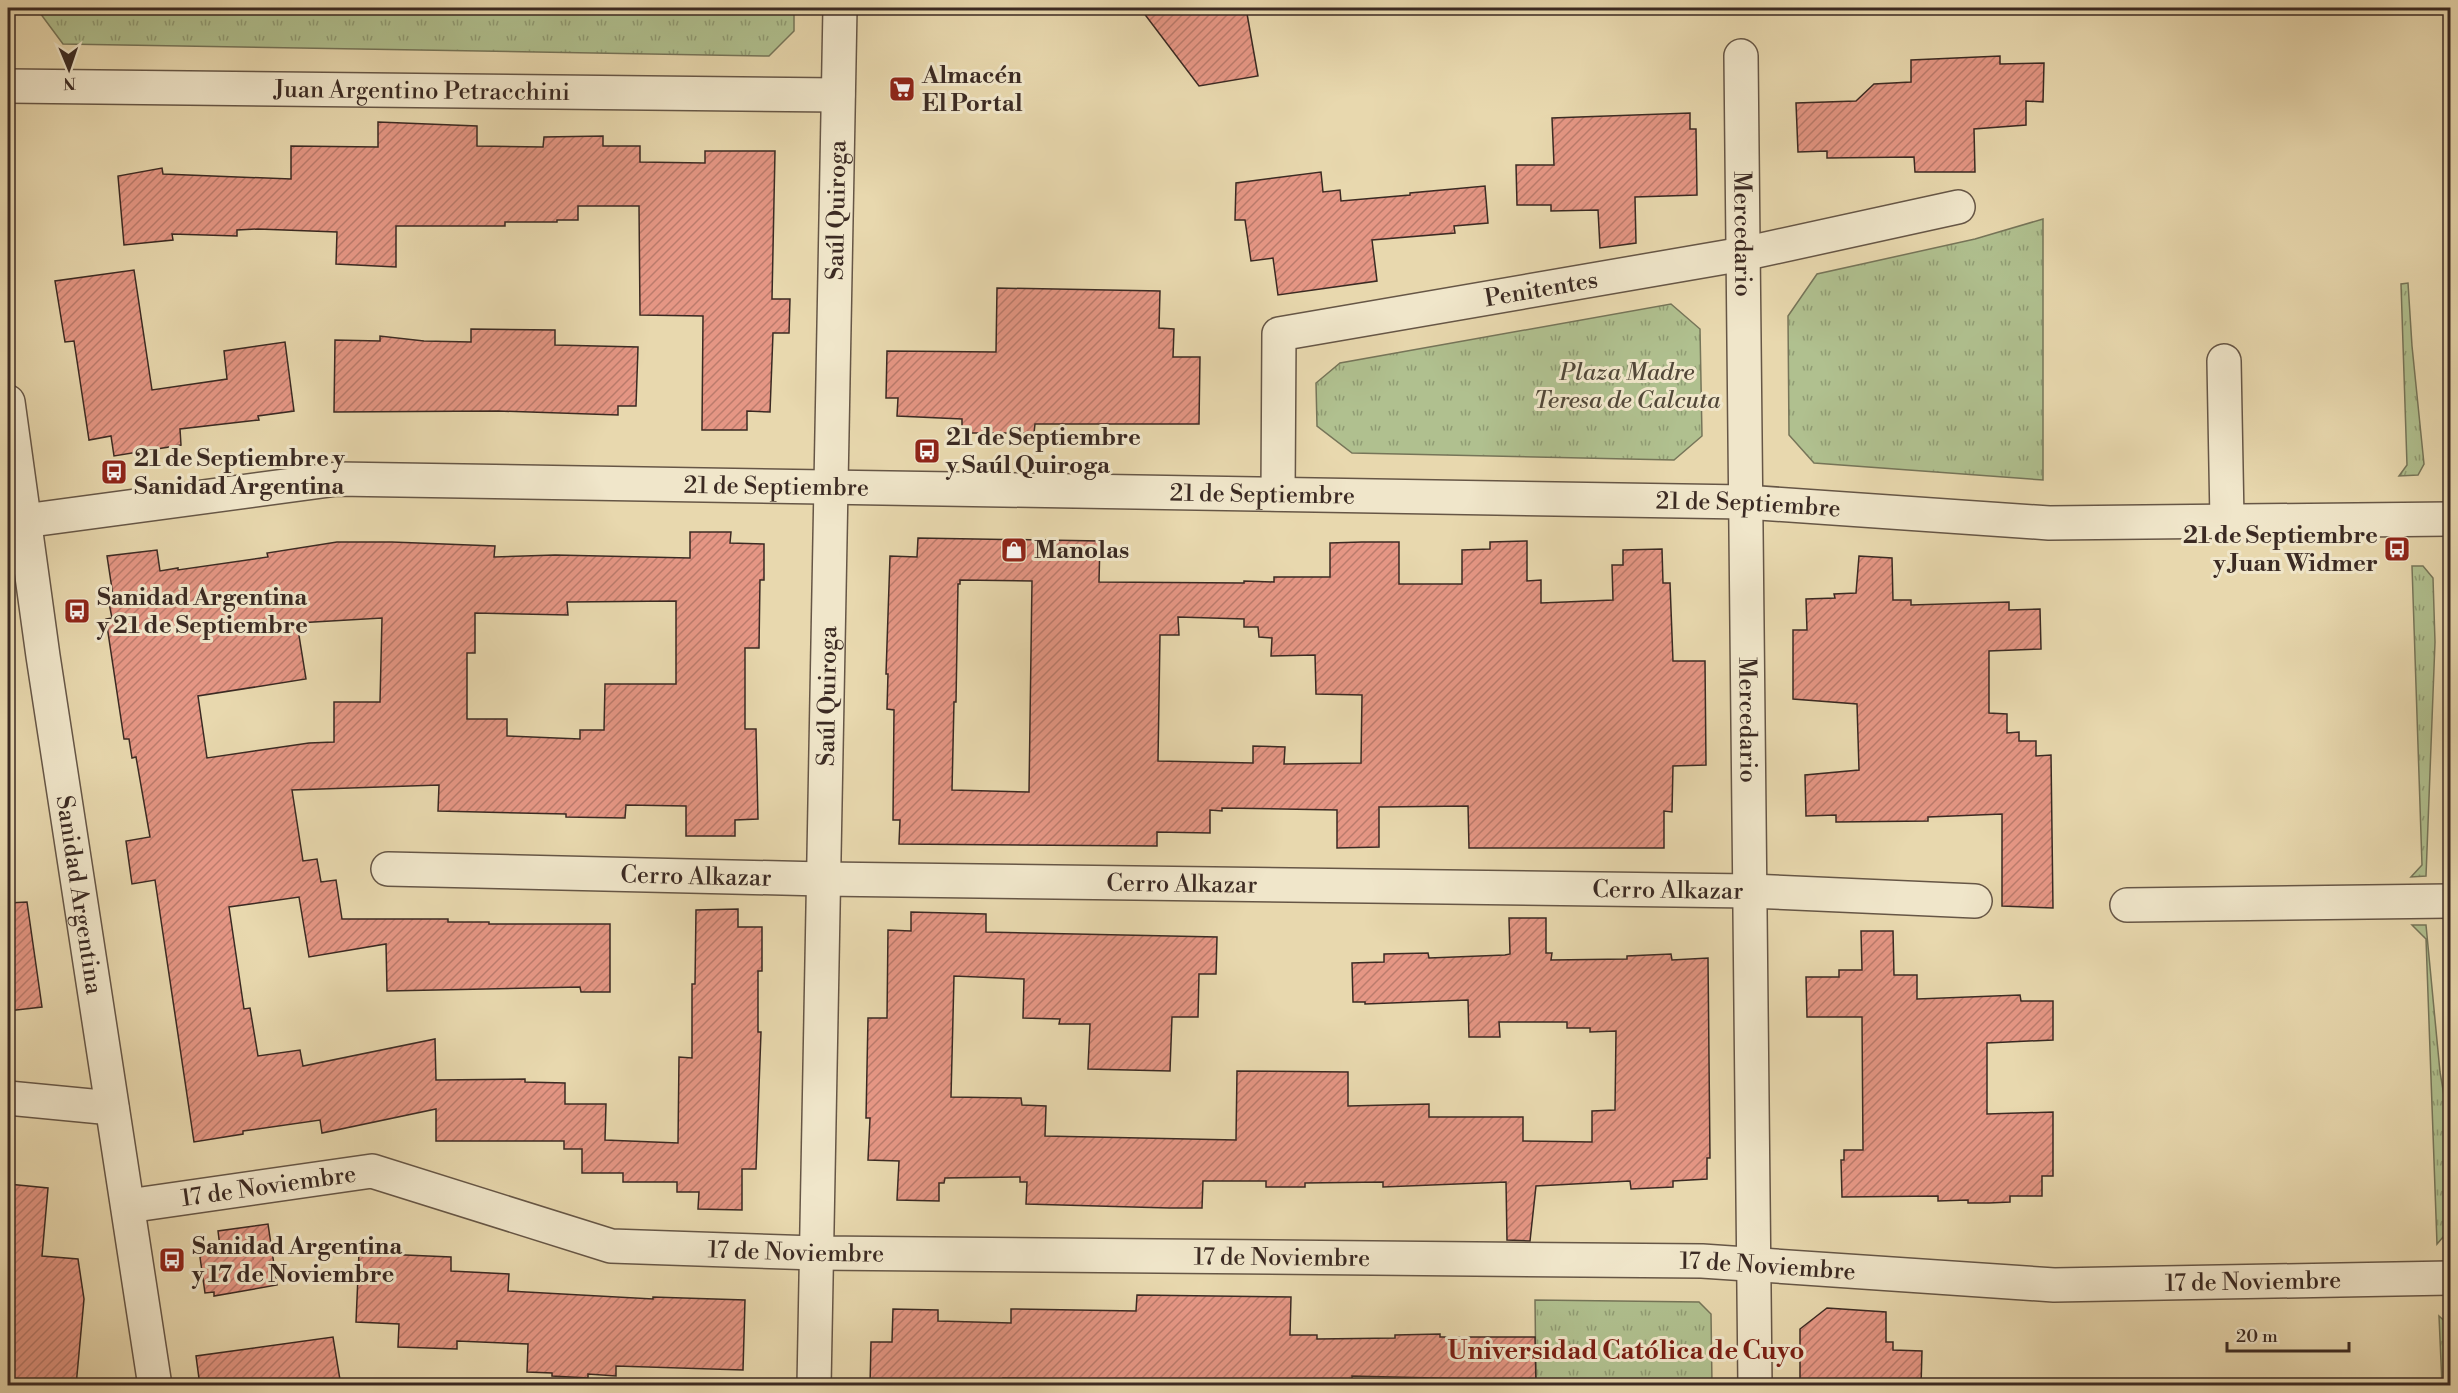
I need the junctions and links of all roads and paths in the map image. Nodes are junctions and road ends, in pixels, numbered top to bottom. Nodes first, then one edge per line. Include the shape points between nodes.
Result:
1 (840, 8) edge
2 (1741, 56) dead end
3 (8, 86) edge
4 (838, 95) junction
5 (1958, 207) dead end
6 (1743, 254) junction
7 (2224, 361) dead end
8 (8, 402) edge
9 (831, 486) junction
10 (1278, 494) junction
11 (1745, 502) junction
12 (2451, 519) edge
13 (2227, 520) junction
14 (16, 523) edge
15 (388, 869) dead end
16 (823, 879) junction
17 (1750, 891) junction
18 (1975, 901) dead end
19 (2451, 901) edge
20 (2127, 905) dead end
21 (8, 1098) edge
22 (112, 1108) junction
23 (128, 1206) junction
24 (816, 1253) junction
25 (1754, 1265) junction
26 (2451, 1278) edge
27 (155, 1386) edge
28 (814, 1386) edge
29 (1755, 1386) edge

1 - 4 street, Saúl Quiroga
2 - 6 street, Mercedario
3 - 4 street, Juan Argentino Petracchini
4 - 9 street, Saúl Quiroga
5 - 6 street, Penitentes
6 - 10 street, Penitentes via 1279,334
6 - 11 street, Mercedario
7 - 13 street
8 - 14 street, Sanidad Argentina
9 - 10 street, 21 de Septiembre
9 - 14 street, 21 de Septiembre via 337,479
9 - 16 street, Saúl Quiroga
10 - 11 street, 21 de Septiembre
11 - 13 street, 21 de Septiembre via 2049,523
11 - 17 street, Mercedario
12 - 13 street, 21 de Septiembre
14 - 22 street, Sanidad Argentina
15 - 16 street, Cerro Alkazar
16 - 17 street, Cerro Alkazar
16 - 24 street, Saúl Quiroga
17 - 18 street, Cerro Alkazar
17 - 25 street, Mercedario
19 - 20 street
21 - 22 street
22 - 23 street, Sanidad Argentina
23 - 24 street, 17 de Noviembre via 372,1171 611,1246
23 - 27 street, Sanidad Argentina
24 - 25 street, 17 de Noviembre via 1678,1261
24 - 28 street, Saúl Quiroga
25 - 26 street, 17 de Noviembre via 2054,1285
25 - 29 street, Mercedario

